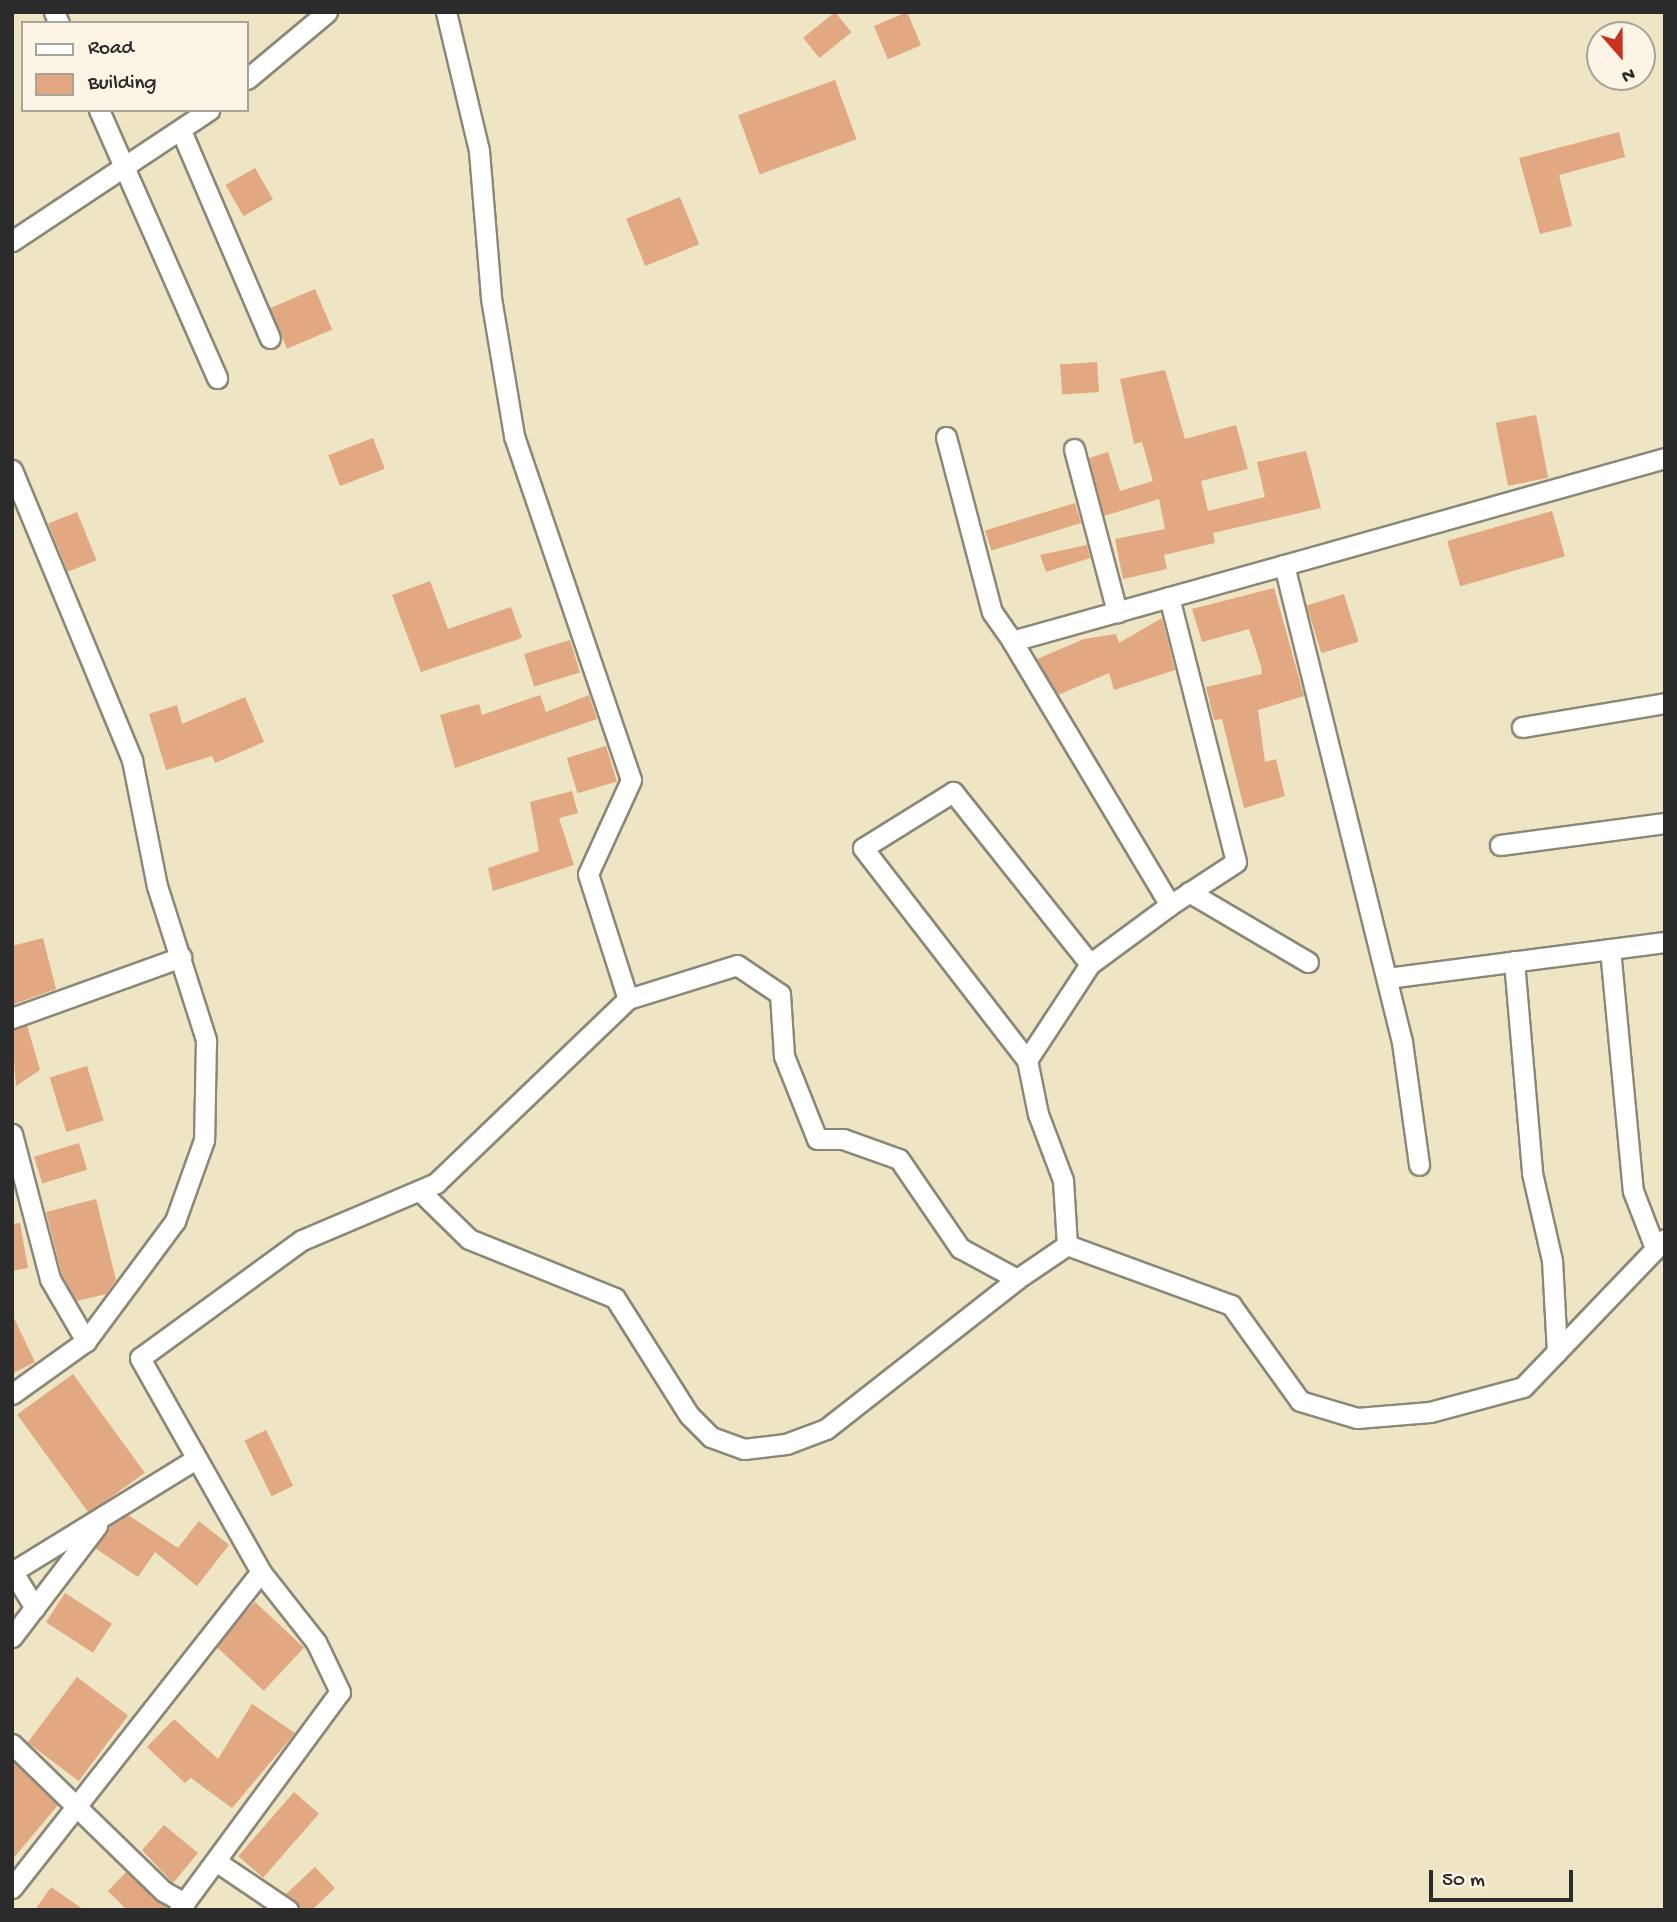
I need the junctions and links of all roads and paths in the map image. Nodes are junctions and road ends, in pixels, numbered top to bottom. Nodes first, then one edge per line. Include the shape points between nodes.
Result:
1 (327, 12) edge
2 (446, 12) edge
3 (248, 78) edge
4 (100, 112) edge
5 (207, 112) edge
6 (182, 133) junction
7 (125, 168) junction
8 (12, 241) edge
9 (270, 338) dead end
10 (217, 378) dead end
11 (946, 437) dead end
12 (1074, 449) dead end
13 (1665, 458) edge
14 (12, 470) edge
15 (1284, 565) junction
16 (1169, 597) junction
17 (1117, 612) junction
18 (1012, 641) junction
19 (1665, 703) edge
20 (1522, 727) dead end
21 (1665, 823) edge
22 (1500, 845) dead end
23 (1189, 892) junction
24 (1170, 905) junction
25 (1665, 942) edge
26 (1610, 949) junction
27 (181, 957) junction
28 (1514, 961) junction
29 (1308, 962) dead end
30 (1090, 964) junction
31 (1387, 978) junction
32 (628, 999) junction
33 (12, 1018) edge
34 (1027, 1060) junction
35 (12, 1134) edge
36 (1419, 1165) dead end
37 (421, 1192) junction
38 (1660, 1244) edge
39 (1067, 1245) junction
40 (1017, 1279) junction
41 (86, 1341) junction
42 (1557, 1352) junction
43 (12, 1394) edge
44 (196, 1459) junction
45 (103, 1518) junction
46 (13, 1572) edge
47 (261, 1572) junction
48 (35, 1608) junction
49 (12, 1637) edge
50 (12, 1744) edge
51 (78, 1802) junction
52 (218, 1862) junction
53 (12, 1888) edge
54 (182, 1906) edge
55 (288, 1910) edge

1 - 3 street
2 - 32 street via 479,151 491,298 514,436 631,780 588,874
4 - 7 street
5 - 6 street
6 - 7 street
6 - 9 street
7 - 8 street
7 - 10 street
11 - 18 street via 992,612
12 - 17 street
13 - 15 street
14 - 27 street via 132,760 157,886
15 - 16 street
15 - 31 street
16 - 17 street
16 - 23 street via 1236,862
17 - 18 street
18 - 24 street
19 - 20 street
21 - 22 street
23 - 24 street
23 - 29 street
24 - 30 street
25 - 26 street
26 - 28 street
26 - 38 street via 1633,1191
27 - 33 street
27 - 41 street via 206,1040 204,1140 175,1221
28 - 31 street
28 - 42 street via 1532,1173 1552,1260
30 - 34 street
30 - 34 street via 953,792 863,848
31 - 36 street
32 - 37 street
32 - 40 street via 737,965 780,994 784,1056 817,1139 843,1139 898,1159 960,1248
34 - 39 street via 1038,1114 1063,1180
35 - 41 street via 50,1279
37 - 40 street via 469,1239 615,1298 689,1415 712,1437 744,1449 786,1444 826,1429
37 - 44 street via 378,1202 302,1240 140,1358
38 - 42 street
39 - 40 street
39 - 42 street via 1231,1305 1300,1401 1357,1419 1430,1412 1523,1387
41 - 43 street
44 - 45 street
44 - 47 street
45 - 46 street
45 - 48 street
46 - 48 street
47 - 51 street
47 - 52 street via 316,1642 340,1692
48 - 49 street
50 - 51 street
51 - 53 street
51 - 54 street
52 - 54 street
52 - 55 street

